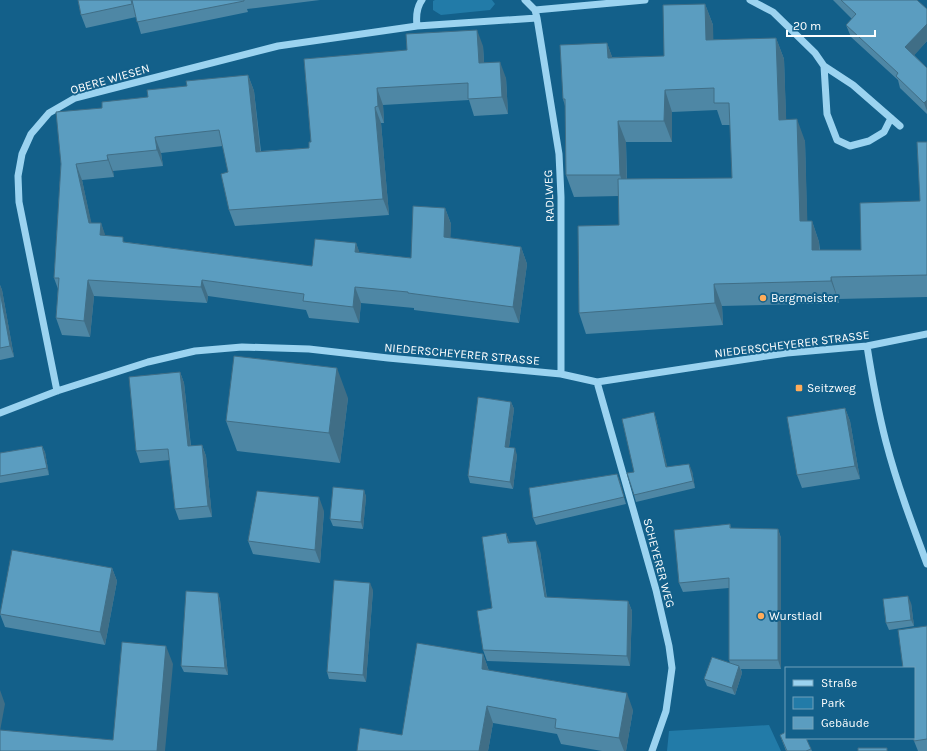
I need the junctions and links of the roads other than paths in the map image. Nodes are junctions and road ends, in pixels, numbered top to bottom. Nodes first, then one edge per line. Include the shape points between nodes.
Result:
1 (422, 0) edge
2 (525, 0) edge
3 (645, 0) edge
4 (750, 0) edge
5 (535, 10) junction
6 (537, 18) junction
7 (417, 26) junction
8 (824, 66) junction
9 (891, 118) junction
10 (900, 126) dead end
11 (927, 334) edge
12 (867, 346) junction
13 (561, 374) junction
14 (597, 382) junction
15 (57, 391) junction
16 (0, 413) edge
17 (927, 564) edge
18 (652, 751) edge

1 - 7 street via 418,4
2 - 5 street
3 - 5 street
4 - 8 street via 773,12 815,53
5 - 6 street
6 - 7 street, OBERE WIESEN
6 - 13 street, RADLWEG via 559,154
7 - 15 street, OBERE WIESEN via 278,46 75,98 49,113 31,134 22,154 18,176 19,202
8 - 9 street via 853,85
8 - 9 street via 827,114 837,140 850,146 869,141 884,132
9 - 10 street
11 - 12 street, NIEDERSCHEYERER STRASSE
12 - 14 street, NIEDERSCHEYERER STRASSE via 787,353
12 - 17 street via 886,442
13 - 14 street, NIEDERSCHEYERER STRASSE
13 - 15 street, NIEDERSCHEYERER STRASSE via 309,349 242,347 195,351 148,362
14 - 18 street, SCHEYERER WEG via 656,590 669,646 672,668 670,690 666,711
15 - 16 street, NIEDERSCHEYERER STRASSE

